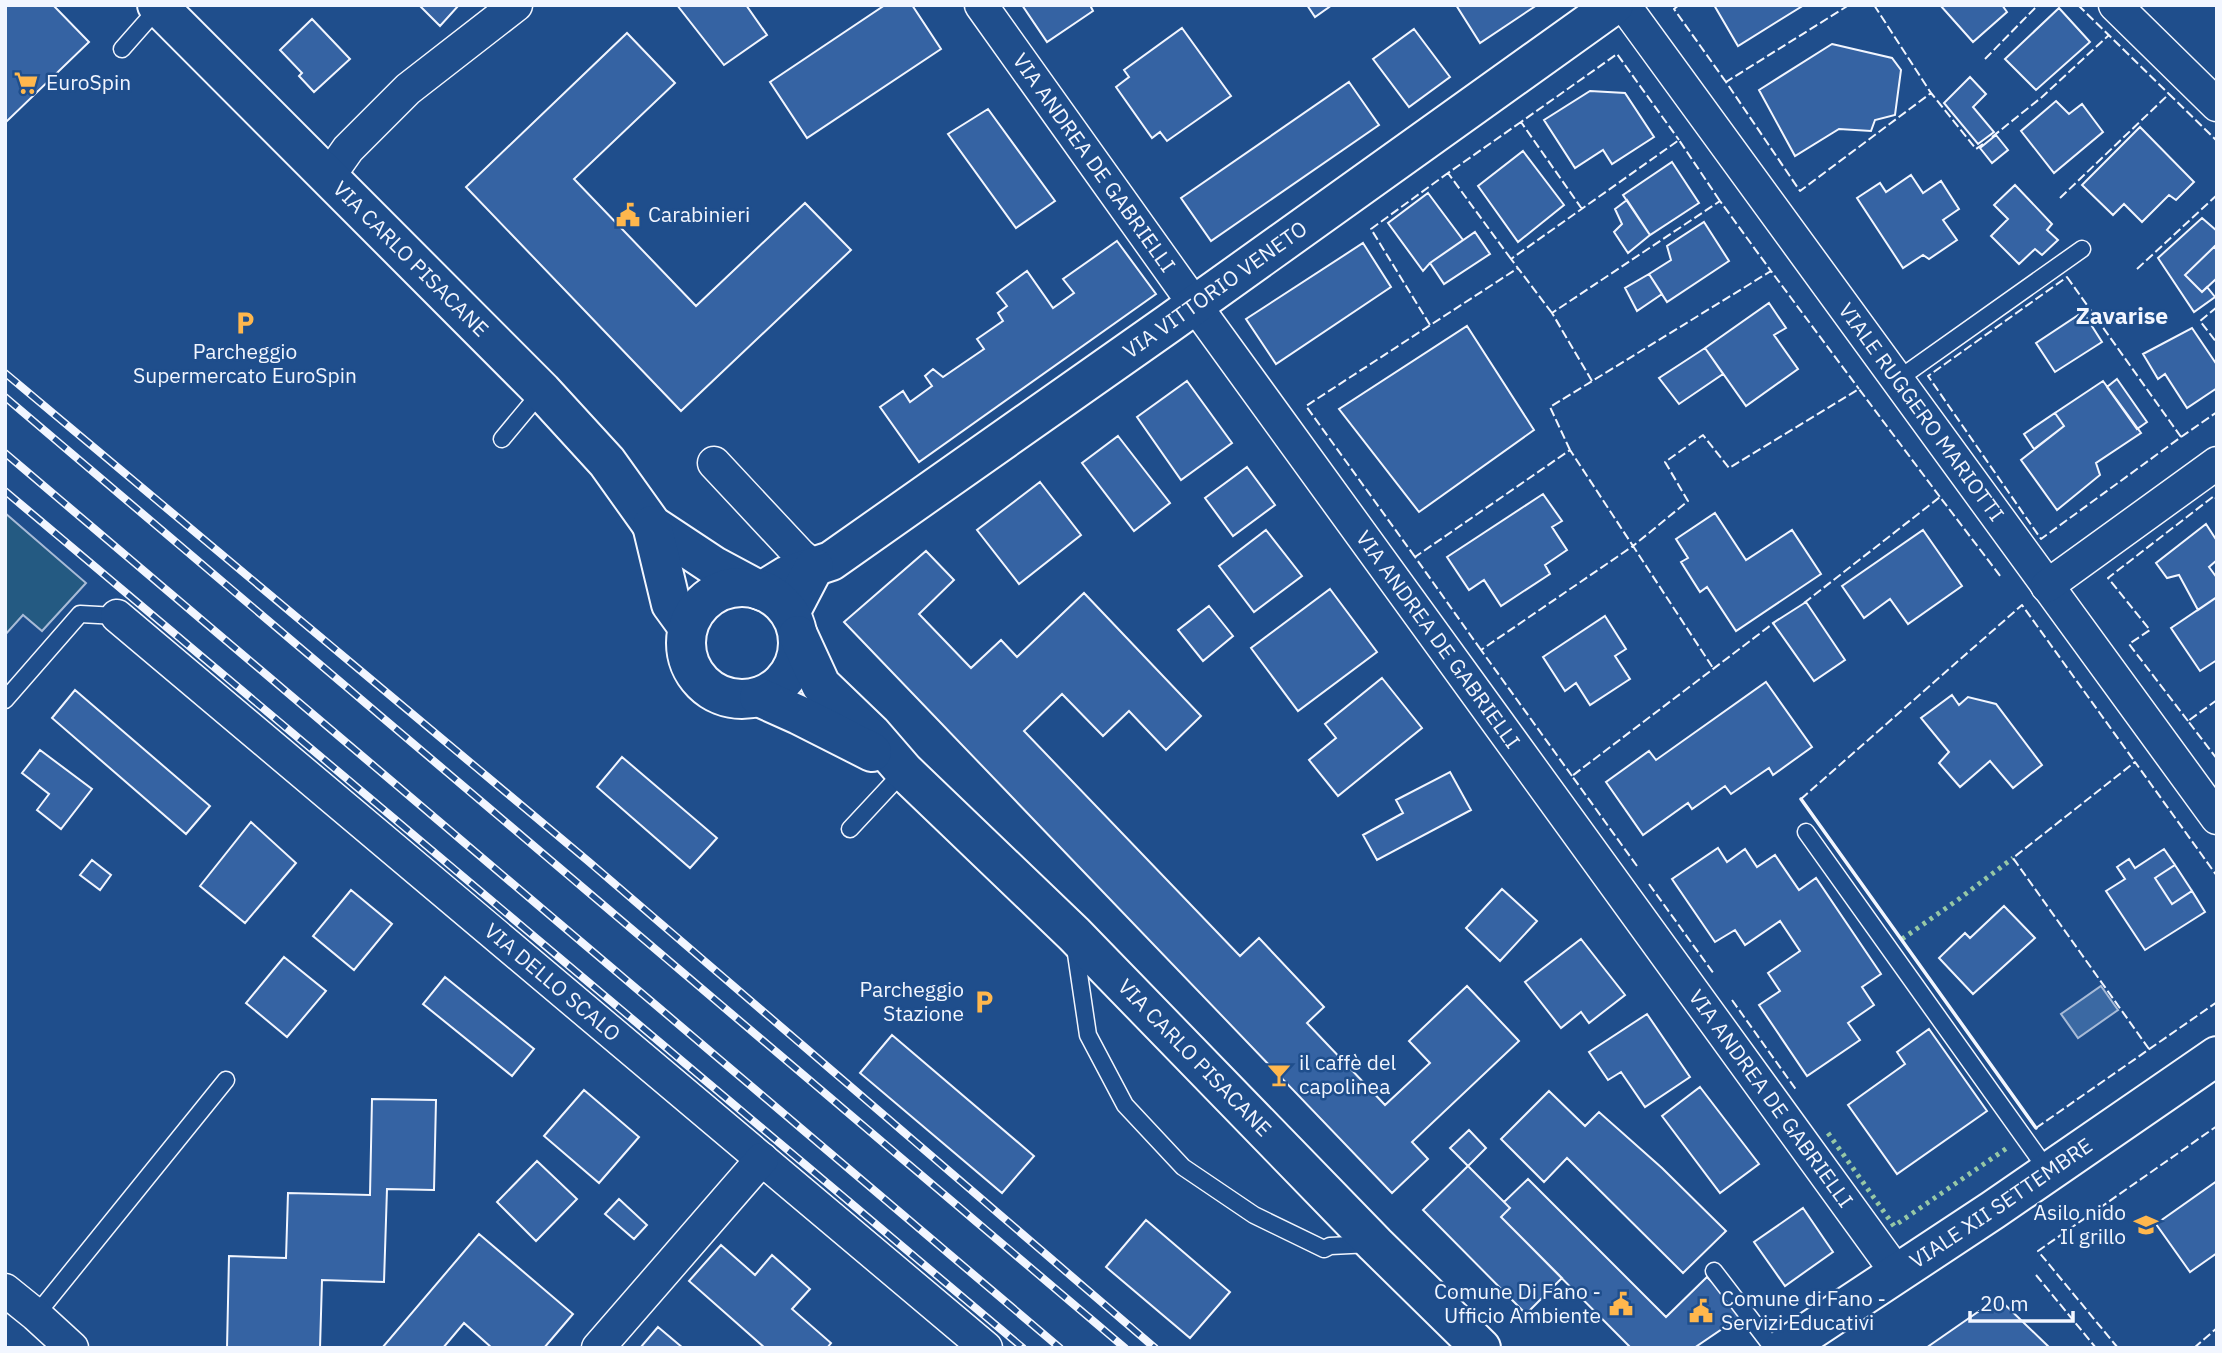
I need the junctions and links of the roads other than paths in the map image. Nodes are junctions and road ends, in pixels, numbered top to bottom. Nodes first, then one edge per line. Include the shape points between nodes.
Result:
1 (516, 5) edge
2 (981, 5) edge
3 (1614, 5) edge
4 (1624, 5) edge
5 (2115, 5) edge
6 (158, 6) edge
7 (122, 49) dead end
8 (2217, 105) edge
9 (329, 176) junction
10 (2082, 249) dead end
11 (1195, 305) junction
12 (1896, 380) junction
13 (542, 391) junction
14 (502, 439) dead end
15 (714, 463) dead end
16 (2217, 463) edge
17 (652, 525) junction
18 (814, 567) junction
19 (2046, 586) junction
20 (777, 607) junction
21 (117, 616) joint
22 (687, 626) junction
23 (759, 697) junction
24 (5, 700) edge
25 (904, 771) junction
26 (2217, 818) edge
27 (850, 829) dead end
28 (1806, 832) dead end
29 (1074, 934) junction
30 (2217, 1056) edge
31 (226, 1080) dead end
32 (762, 1159) junction
33 (2048, 1171) junction
34 (1375, 1244) junction
35 (1714, 1271) dead end
36 (1896, 1273) junction
37 (5, 1290) edge
38 (36, 1315) junction
39 (1468, 1343) edge
40 (72, 1348) edge
41 (598, 1348) edge
42 (986, 1348) edge
43 (1773, 1348) edge
44 (1784, 1348) edge

1 - 9 street via 408,89 348,149
2 - 11 street, VIA ANDREA DE GABRIELLI
3 - 11 main road, VIA VITTORIO VENETO
4 - 12 street, VIALE RUGGERO MARIOTTI
5 - 8 street
6 - 7 lane
6 - 9 main road, VIA CARLO PISACANE
9 - 13 main road, VIA CARLO PISACANE
10 - 12 lane
11 - 18 main road, VIA VITTORIO VENETO via 831,561
11 - 36 street, VIA ANDREA DE GABRIELLI
12 - 19 street, VIALE RUGGERO MARIOTTI
13 - 14 lane
13 - 17 main road, VIA CARLO PISACANE via 607,462
15 - 18 street
16 - 19 street
17 - 20 main road, VIA CARLO PISACANE
17 - 22 main road, VIA CARLO PISACANE via 671,604
18 - 20 main road
19 - 26 street, VIALE RUGGERO MARIOTTI
20 - 22 main road via 741,587 725,590 699,607
20 - 23 main road via 798,650 785,680
20 - 25 main road, VIA CARLO PISACANE via 821,685
21 - 24 lane via 80,614
21 - 32 street, VIA DELLO SCALO
22 - 23 main road, VIA CARLO PISACANE via 687,652 700,681 727,698
23 - 25 main road, VIA CARLO PISACANE
25 - 27 lane
25 - 29 main road, VIA CARLO PISACANE
28 - 33 lane
29 - 34 main road, VIA CARLO PISACANE
29 - 34 lane via 1088,1035 1125,1105 1183,1167 1254,1215 1324,1249
30 - 33 main road, VIALE XII SETTEMBRE
31 - 38 lane
32 - 41 street
32 - 42 street, VIA DELLO SCALO
33 - 36 main road, VIALE XII SETTEMBRE
34 - 39 main road, VIA CARLO PISACANE
35 - 43 lane
36 - 44 main road, VIALE XII SETTEMBRE
37 - 38 street
38 - 40 street

